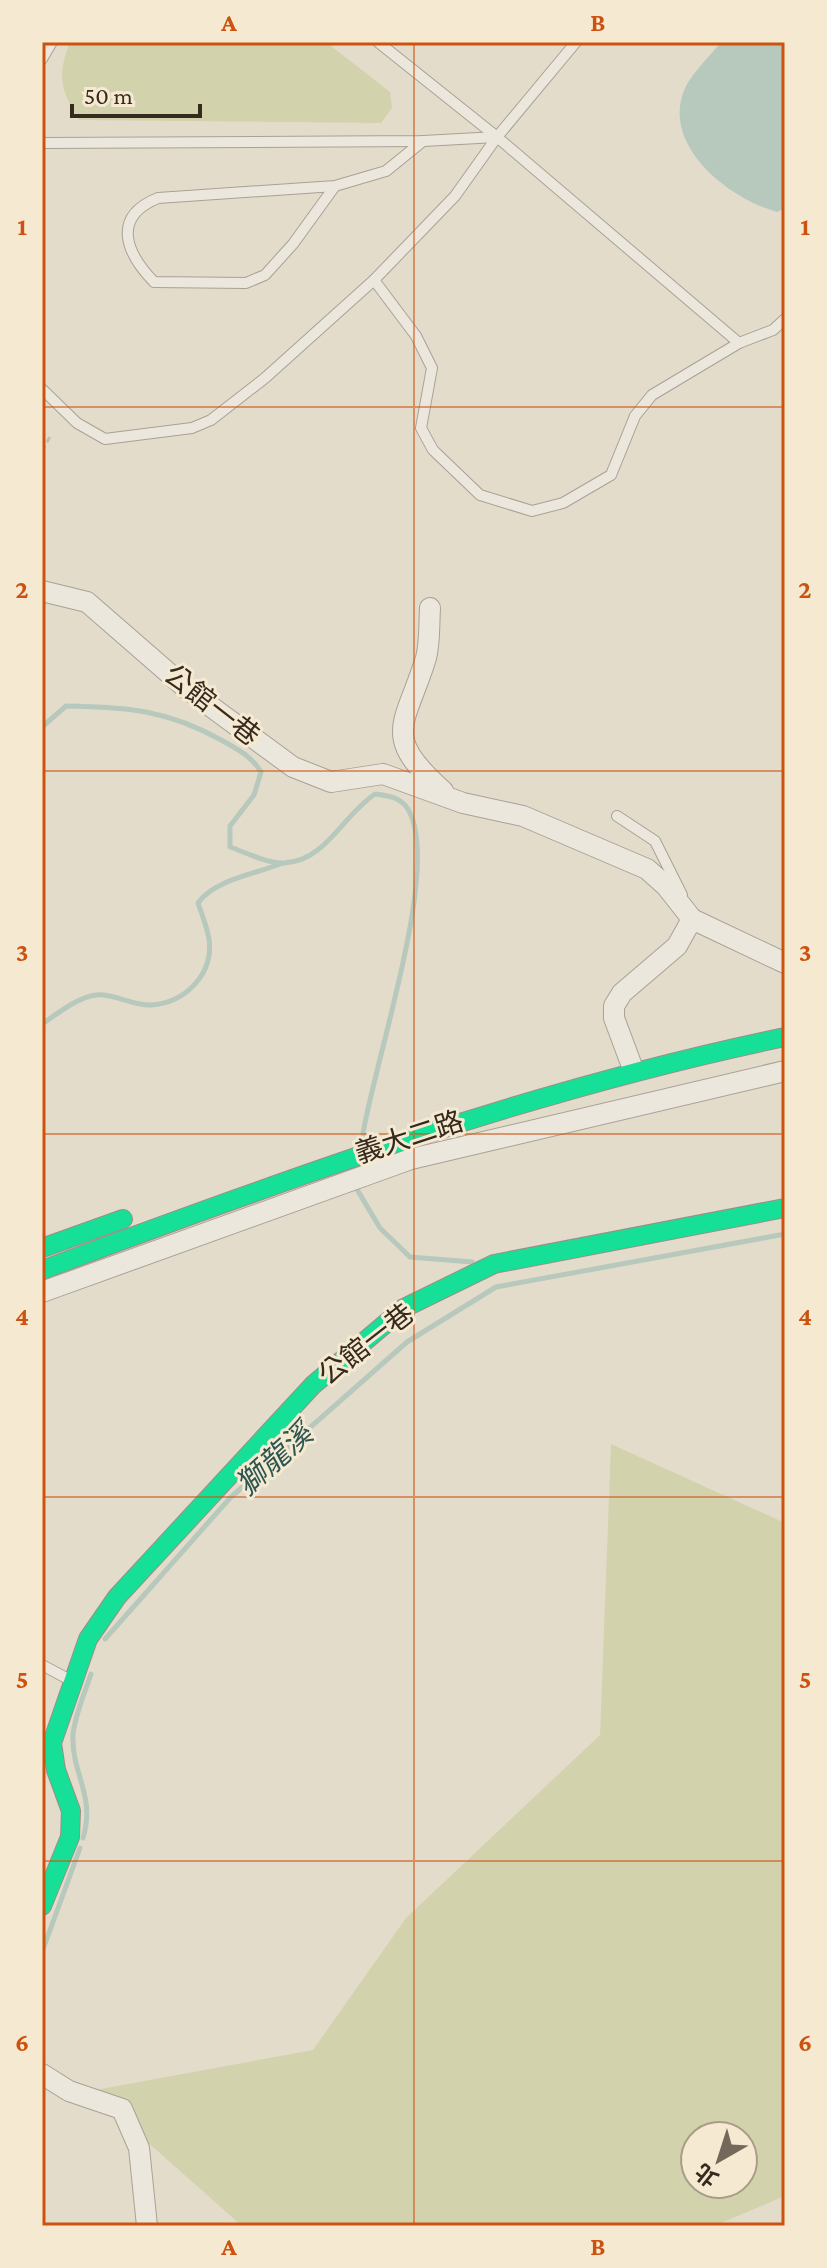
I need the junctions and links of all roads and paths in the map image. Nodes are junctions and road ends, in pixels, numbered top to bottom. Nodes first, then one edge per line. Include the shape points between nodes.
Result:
1 (52, 42) edge
2 (378, 42) edge
3 (576, 42) edge
4 (42, 59) edge
5 (497, 137) junction
6 (423, 141) junction
7 (42, 143) edge
8 (335, 186) junction
9 (374, 280) junction
10 (785, 319) edge
11 (739, 343) junction
12 (42, 389) edge
13 (51, 435) dead end
14 (42, 451) edge
15 (42, 591) edge
16 (430, 608) dead end
17 (463, 803) junction
18 (617, 816) dead end
19 (692, 919) junction
20 (785, 963) edge
21 (785, 1019) edge
22 (785, 1037) edge
23 (628, 1057) junction
24 (785, 1071) edge
25 (394, 1124) dead end
26 (321, 1149) dead end
27 (785, 1208) edge
28 (42, 1248) edge
29 (42, 1270) edge
30 (42, 1292) edge
31 (42, 1665) edge
32 (73, 1682) junction
33 (42, 1906) edge
34 (42, 2074) edge
35 (147, 2226) edge

1 - 4 lane
2 - 5 lane
3 - 5 lane
5 - 6 lane
5 - 9 lane via 455,196
5 - 11 lane
6 - 7 lane
6 - 8 lane via 386,171
8 - 8 lane via 265,275 246,283 154,282 129,247 130,221 137,209 158,198
9 - 11 lane via 416,336 432,368 421,428 433,450 480,495 532,511 563,503 611,475 635,416 652,395
9 - 12 lane via 265,378 211,420 192,428 105,439 77,423
10 - 11 lane via 773,330
13 - 14 path
15 - 17 street, 公館一巷 via 87,602 187,689 293,767 331,782 383,774
16 - 17 street via 427,655 401,724 402,739 418,769
17 - 19 street, 公館一巷 via 523,816 632,860 666,886
18 - 19 lane via 655,841
19 - 20 street, 公館一巷
19 - 23 street via 677,946 614,1006
21 - 23 street, 義大二路
22 - 23 street, 義大二路
23 - 25 street, 義大二路
23 - 29 street, 義大二路
24 - 30 street, 義大二路 via 411,1159
26 - 28 street, 義大二路
27 - 32 street, 公館一巷 via 494,1264 404,1308 313,1385 117,1597 88,1639
31 - 32 lane
32 - 33 street, 公館一巷 via 52,1743 71,1811 70,1837
34 - 35 street via 69,2091 122,2109 139,2148

